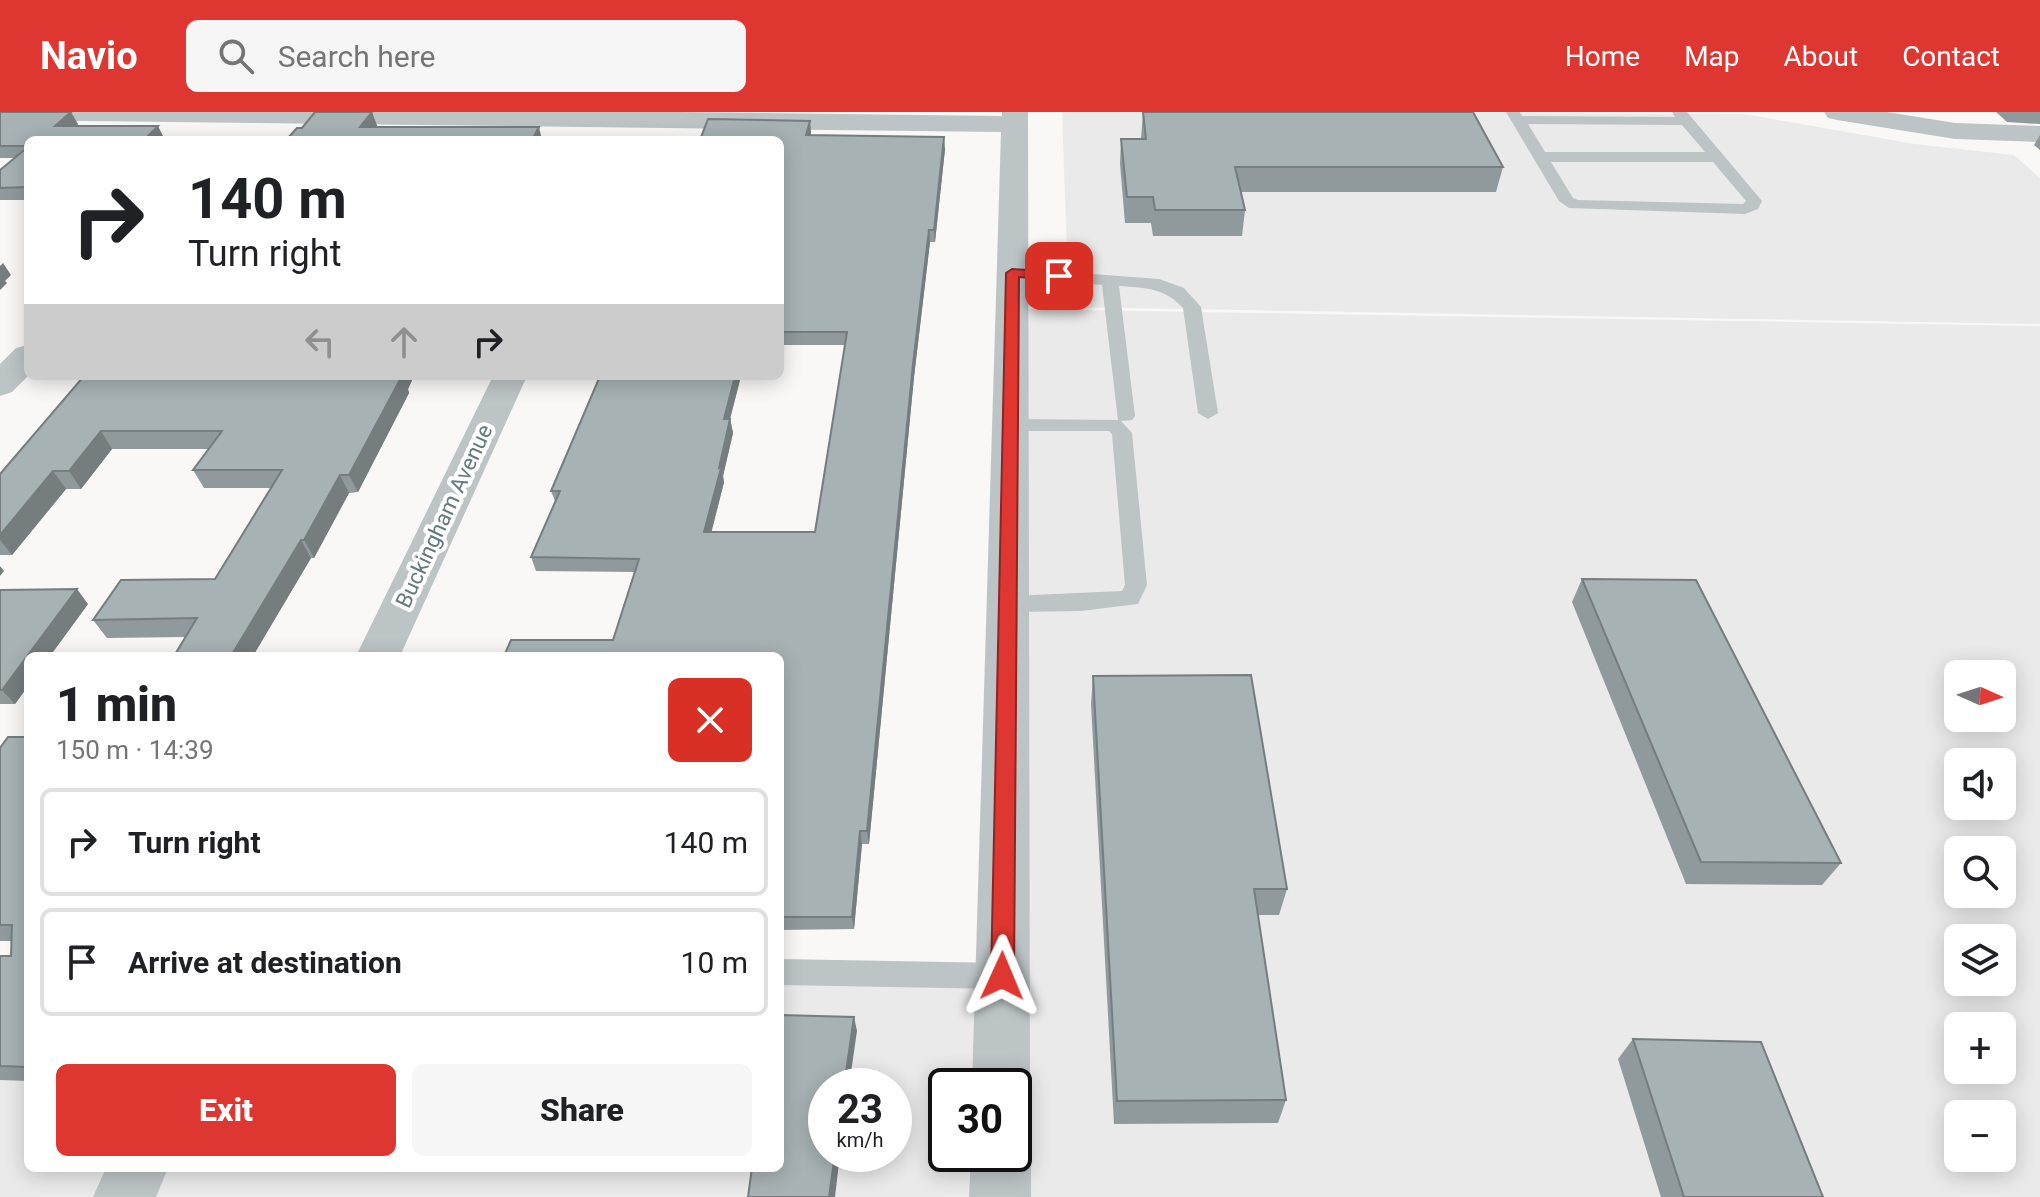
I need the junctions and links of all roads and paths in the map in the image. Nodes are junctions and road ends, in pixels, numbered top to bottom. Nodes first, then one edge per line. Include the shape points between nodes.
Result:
1 (0, 112) edge
2 (1837, 112) edge
3 (255, 113) edge
4 (1515, 116) edge
5 (1682, 116) edge
6 (1015, 118) edge
7 (629, 124) edge
8 (2040, 134) edge
9 (234, 136) edge
10 (1541, 157) junction
11 (1717, 157) junction
12 (1012, 273) junction
13 (1110, 280) junction
14 (24, 359) edge
15 (508, 380) edge
16 (0, 385) edge
17 (1208, 413) dead end
18 (1125, 416) dead end
19 (1010, 425) junction
20 (1008, 604) junction
21 (380, 652) edge
22 (784, 972) edge
23 (1002, 976) junction
24 (1001, 1068) edge
25 (136, 1172) edge
26 (1001, 1172) edge
27 (124, 1197) edge
28 (1000, 1197) edge

1 - 3 street
2 - 8 street via 1955,131
3 - 7 street
3 - 9 street
4 - 5 lane
4 - 10 lane
5 - 11 lane
6 - 7 street
6 - 12 street
10 - 11 lane
10 - 11 lane via 1567,201 1584,208 1752,206 1754,201
12 - 13 lane
12 - 19 street
13 - 17 lane via 1159,284 1178,292 1192,307
13 - 18 lane
14 - 16 street
15 - 21 street, Buckingham Avenue
19 - 20 street
19 - 20 lane via 1114,425 1122,433 1136,585 1130,598
20 - 23 street
22 - 23 lane
23 - 24 street
25 - 27 street
26 - 28 street

